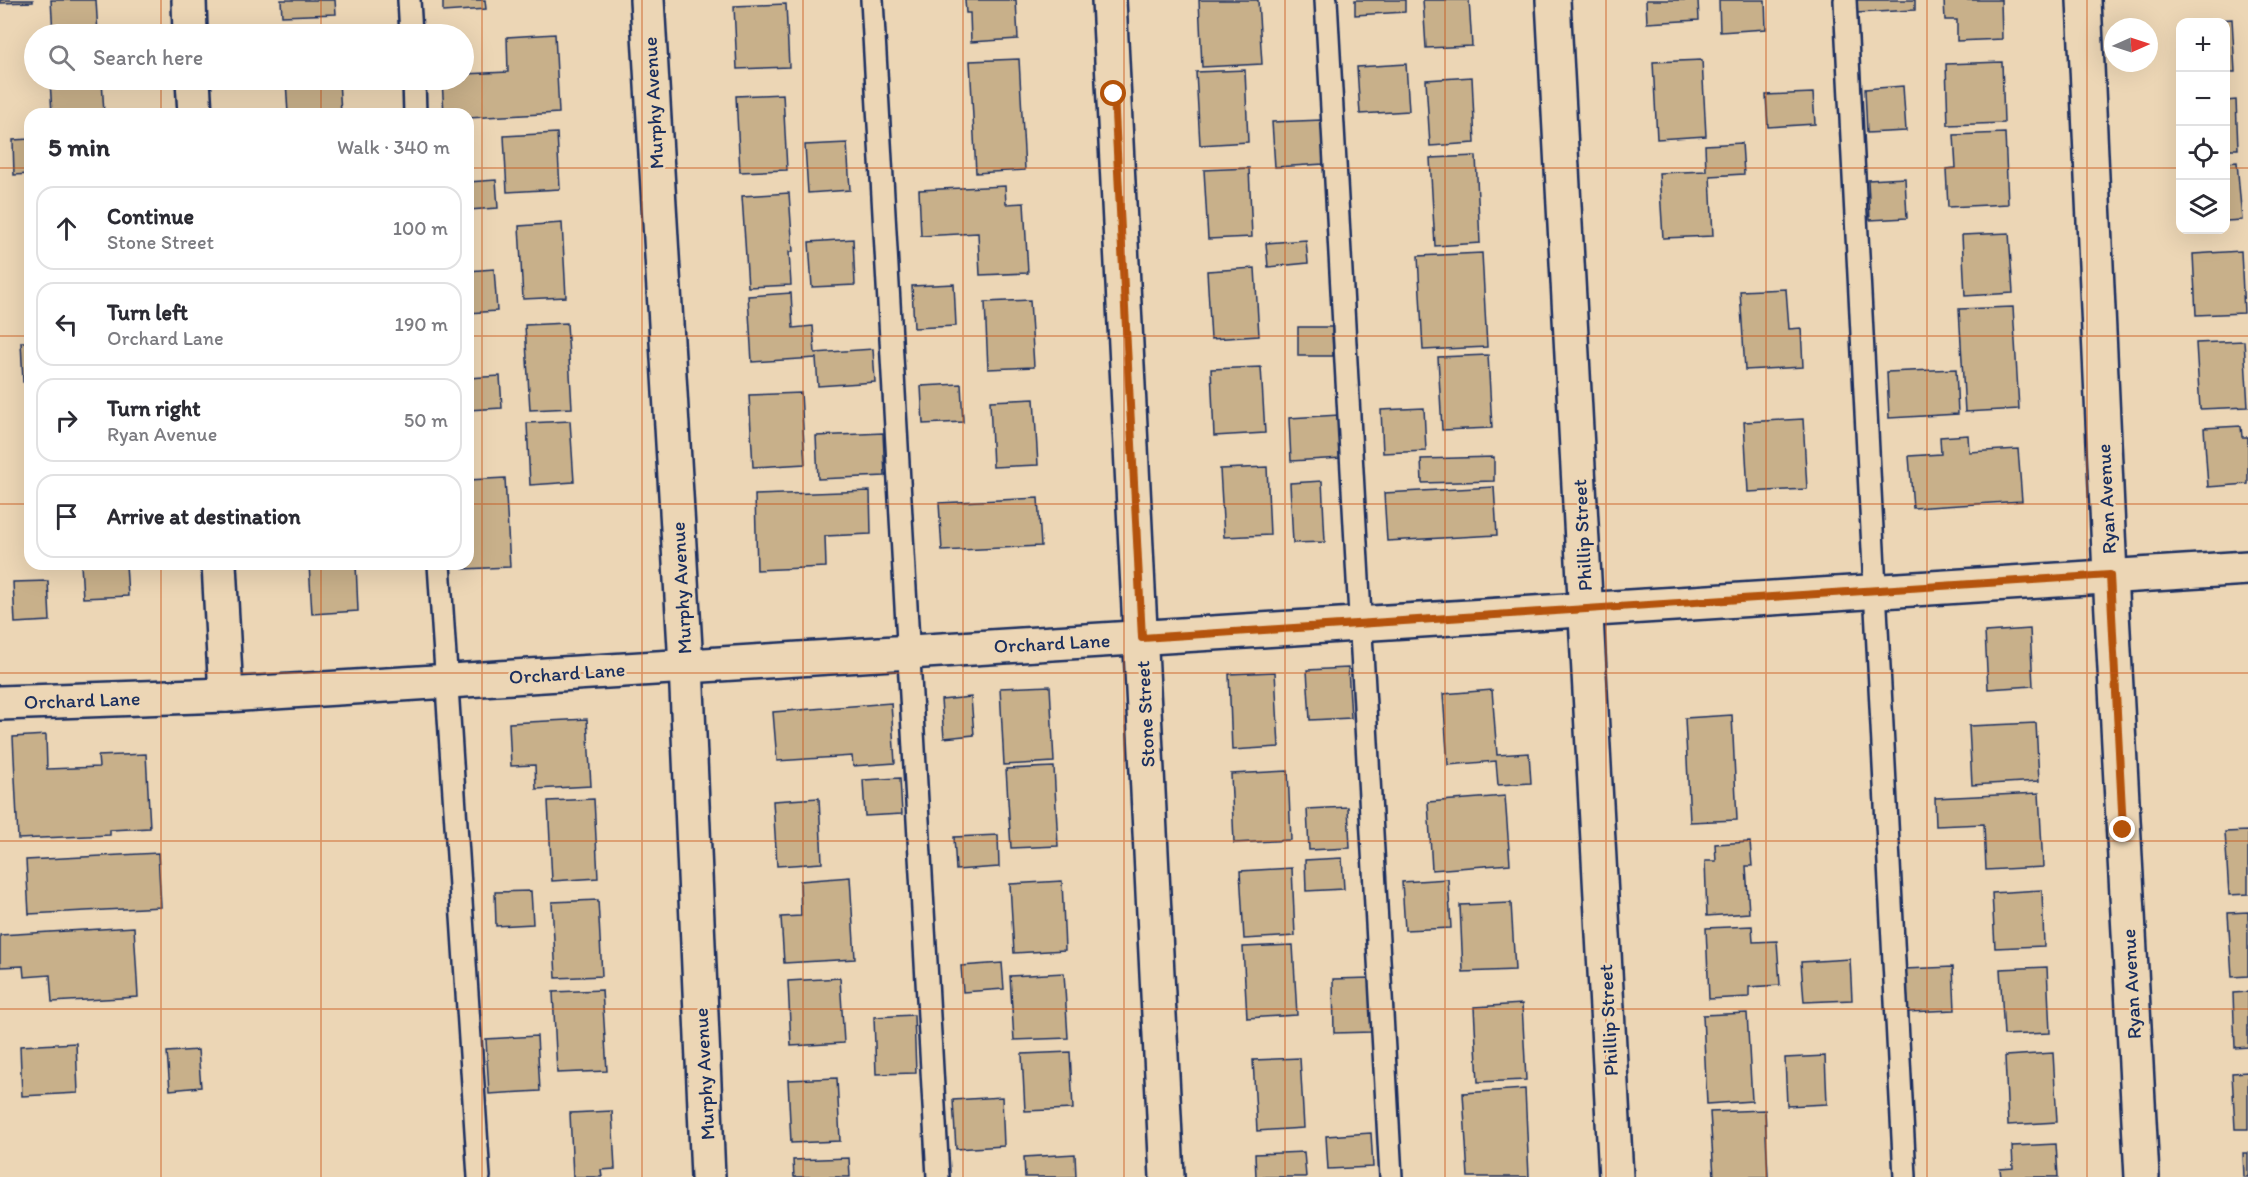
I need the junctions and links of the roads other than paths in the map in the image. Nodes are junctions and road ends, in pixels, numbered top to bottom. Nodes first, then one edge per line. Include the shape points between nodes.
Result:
1 (189, 0) edge
2 (410, 0) edge
3 (647, 0) edge
4 (872, 0) edge
5 (1109, 0) edge
6 (1326, 0) edge
7 (1552, 0) edge
8 (1845, 0) edge
9 (2084, 0) edge
10 (190, 24) edge
11 (411, 24) edge
12 (194, 90) edge
13 (415, 90) edge
14 (195, 108) edge
15 (416, 108) edge
16 (2248, 568) edge
17 (219, 570) edge
18 (439, 570) edge
19 (2110, 575) junction
20 (1876, 590) junction
21 (1586, 608) junction
22 (1359, 623) junction
23 (1142, 638) junction
24 (908, 652) junction
25 (686, 665) junction
26 (445, 681) junction
27 (226, 695) junction
28 (0, 703) edge
29 (479, 1177) edge
30 (708, 1177) edge
31 (938, 1177) edge
32 (1167, 1177) edge
33 (1391, 1177) edge
34 (1616, 1177) edge
35 (1905, 1177) edge
36 (2142, 1177) edge

1 - 10 street
2 - 11 lane
3 - 25 street, Murphy Avenue
4 - 24 lane
5 - 23 street, Stone Street
6 - 22 lane
7 - 21 street, Phillip Street
8 - 20 lane
9 - 19 street, Ryan Avenue
12 - 14 street
13 - 15 lane
16 - 19 street, Orchard Lane
17 - 27 street
18 - 26 lane
19 - 20 street, Orchard Lane
19 - 36 street, Ryan Avenue
20 - 21 street, Orchard Lane
20 - 35 lane
21 - 22 street, Orchard Lane
21 - 34 street, Phillip Street
22 - 23 street, Orchard Lane
22 - 33 lane
23 - 24 street, Orchard Lane
23 - 32 street, Stone Street
24 - 25 street, Orchard Lane
24 - 31 lane
25 - 26 street, Orchard Lane
25 - 30 street, Murphy Avenue
26 - 27 street, Orchard Lane
26 - 29 lane
27 - 28 street, Orchard Lane

